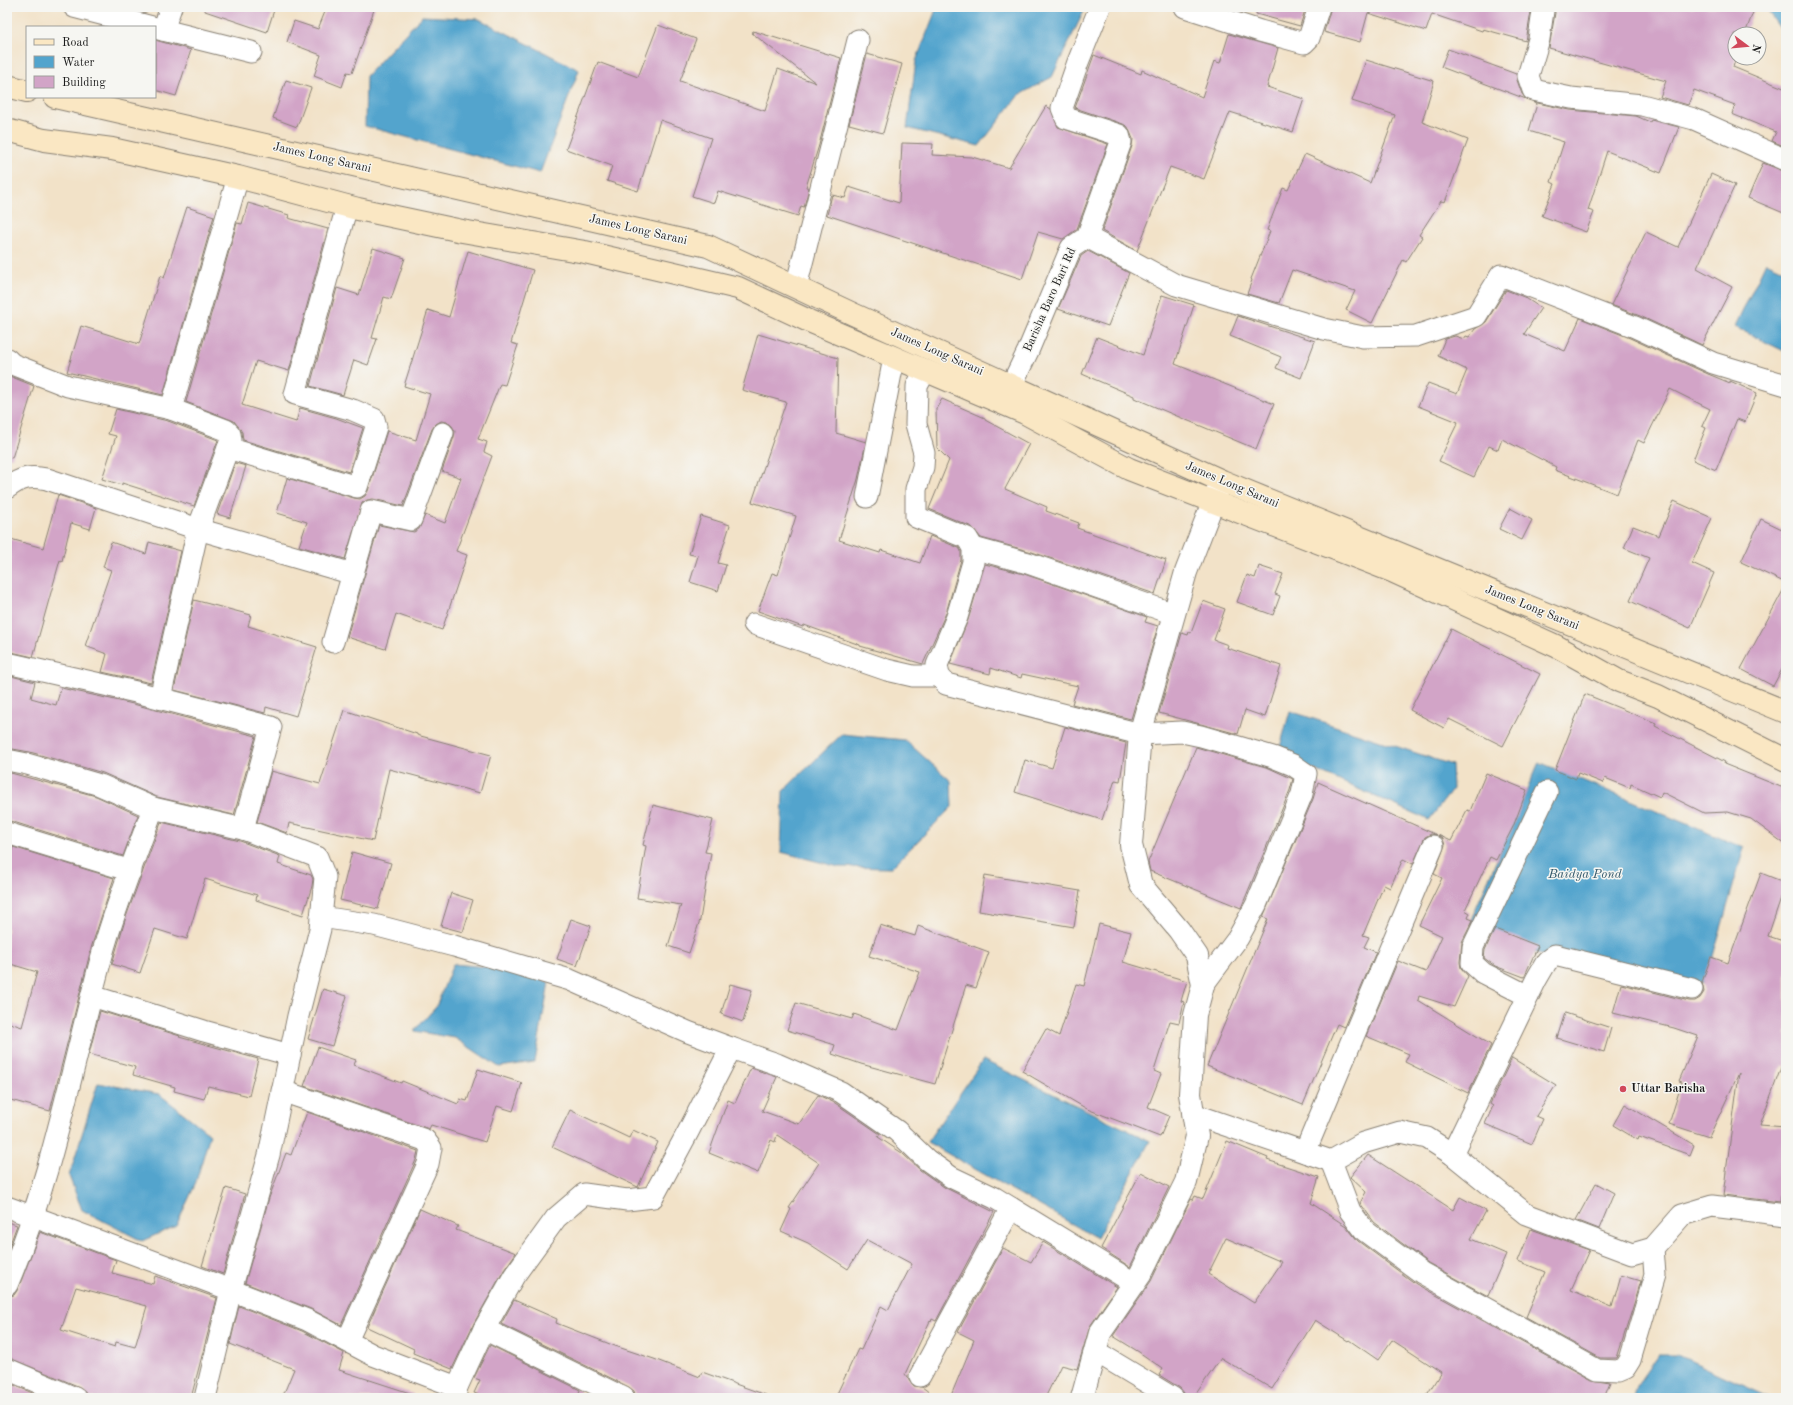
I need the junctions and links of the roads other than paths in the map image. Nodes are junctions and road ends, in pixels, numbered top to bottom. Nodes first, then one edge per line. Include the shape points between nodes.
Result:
1 (74, 7) edge
2 (171, 7) edge
3 (1100, 7) edge
4 (1185, 7) edge
5 (1319, 7) edge
6 (1542, 7) edge
7 (148, 26) edge
8 (156, 28) edge
9 (858, 40) dead end
10 (250, 52) dead end
11 (7, 86) edge
12 (26, 91) edge
13 (59, 98) edge
14 (7, 130) edge
15 (1786, 160) edge
16 (238, 177) junction
17 (347, 206) junction
18 (1087, 237) junction
19 (796, 287) junction
20 (894, 358) junction
21 (7, 360) edge
22 (925, 371) junction
23 (1786, 385) edge
24 (1011, 386) junction
25 (171, 409) junction
26 (443, 433) dead end
27 (228, 448) junction
28 (7, 488) edge
29 (1218, 491) junction
30 (867, 497) dead end
31 (1308, 528) junction
32 (198, 529) junction
33 (973, 548) junction
34 (353, 574) junction
35 (1174, 614) junction
36 (754, 624) dead end
37 (334, 642) dead end
38 (7, 663) edge
39 (939, 676) junction
40 (160, 698) junction
41 (1786, 712) edge
42 (1140, 734) junction
43 (7, 760) edge
44 (1786, 760) edge
45 (1547, 792) dead end
46 (153, 808) junction
47 (243, 829) junction
48 (7, 833) edge
49 (1432, 846) dead end
50 (131, 871) junction
51 (321, 917) junction
52 (1203, 984) junction
53 (1692, 989) dead end
54 (92, 996) junction
55 (1528, 996) junction
56 (731, 1048) junction
57 (290, 1055) junction
58 (282, 1091) junction
59 (1193, 1114) junction
60 (1305, 1152) junction
61 (1452, 1154) junction
62 (1331, 1161) junction
63 (7, 1207) edge
64 (1011, 1208) junction
65 (1786, 1215) edge
66 (32, 1216) junction
67 (1653, 1248) junction
68 (1134, 1283) junction
69 (7, 1284) edge
70 (231, 1290) junction
71 (484, 1329) junction
72 (347, 1341) junction
73 (1095, 1351) junction
74 (7, 1369) edge
75 (920, 1376) dead end
76 (456, 1393) edge
77 (75, 1398) edge
78 (205, 1398) edge
79 (624, 1398) edge
80 (1082, 1398) edge
81 (1173, 1398) edge

1 - 7 street
2 - 8 street
3 - 18 street, Barisha Baro Bari Rd via 1062,108 1066,118 1119,135 1121,142
4 - 5 street via 1260,32 1304,43 1310,38
6 - 15 street via 1539,39 1528,76 1533,90 1571,98 1642,105 1694,119
8 - 10 street
9 - 19 street
11 - 12 main road
13 - 19 main road, James Long Sarani via 708,246
14 - 16 main road via 44,140 112,149
16 - 17 main road
16 - 25 street
17 - 20 main road via 462,231 585,252 738,288
17 - 27 street via 295,394 353,410 374,419 376,427 357,487
18 - 23 street via 1176,285 1324,329 1363,337 1416,336 1476,316 1500,275 1634,327 1713,363
18 - 24 street, Barisha Baro Bari Rd via 1070,248
19 - 24 main road, James Long Sarani
20 - 22 main road
20 - 30 street
21 - 25 street via 68,386
22 - 29 main road via 1025,413 1129,470
22 - 33 street via 918,386 916,424 924,453 924,467 916,489 916,517 967,538
24 - 29 main road, James Long Sarani
25 - 27 street via 226,430 232,440
26 - 34 street via 412,520 371,510
27 - 32 street
28 - 32 street via 30,476 47,479
29 - 31 main road, James Long Sarani
29 - 35 street via 1186,572
31 - 41 main road, James Long Sarani
31 - 44 main road via 1392,571 1549,643 1619,681 1658,696
32 - 34 street
32 - 40 street
33 - 35 street via 1028,563
33 - 39 street via 973,562 957,617 938,665
34 - 37 street
35 - 42 street
36 - 39 street via 887,670 913,676
38 - 40 street
39 - 42 street via 946,684
40 - 47 street via 271,726
42 - 52 street via 1131,845 1139,878 1141,885 1197,956
42 - 52 street via 1182,732 1201,736 1273,757 1293,765 1306,774 1302,794 1256,905 1238,938
43 - 46 street via 100,785
45 - 55 street via 1473,947 1472,963 1483,973
46 - 47 street
46 - 50 street
47 - 51 street via 317,857 325,877
48 - 50 street
49 - 60 street
50 - 54 street via 105,947
51 - 56 street via 374,925 570,980
51 - 57 street
52 - 59 street via 1195,1016 1190,1094
53 - 55 street via 1555,955 1547,961
54 - 57 street
54 - 66 street via 62,1114
55 - 61 street
56 - 64 street via 777,1064 841,1092 896,1131 927,1160 951,1177
56 - 71 street via 653,1197 627,1200 584,1194 556,1218 514,1276
57 - 58 street
58 - 70 street via 269,1155
58 - 72 street via 425,1140 431,1148 428,1164
59 - 60 street
59 - 68 street via 1197,1136 1186,1182
60 - 62 street
61 - 62 street via 1427,1138 1400,1132 1363,1143
61 - 67 street via 1526,1214 1632,1254
62 - 67 street via 1350,1211 1365,1231 1422,1273 1597,1370 1618,1371 1625,1368 1630,1360 1655,1275
63 - 66 street
64 - 68 street
64 - 75 street
65 - 67 street via 1712,1206 1682,1215
66 - 69 street
66 - 70 street
68 - 73 street via 1100,1333
70 - 72 street via 306,1320
70 - 78 street
71 - 76 street
71 - 79 street
72 - 76 street
73 - 80 street
73 - 81 street
74 - 77 street

